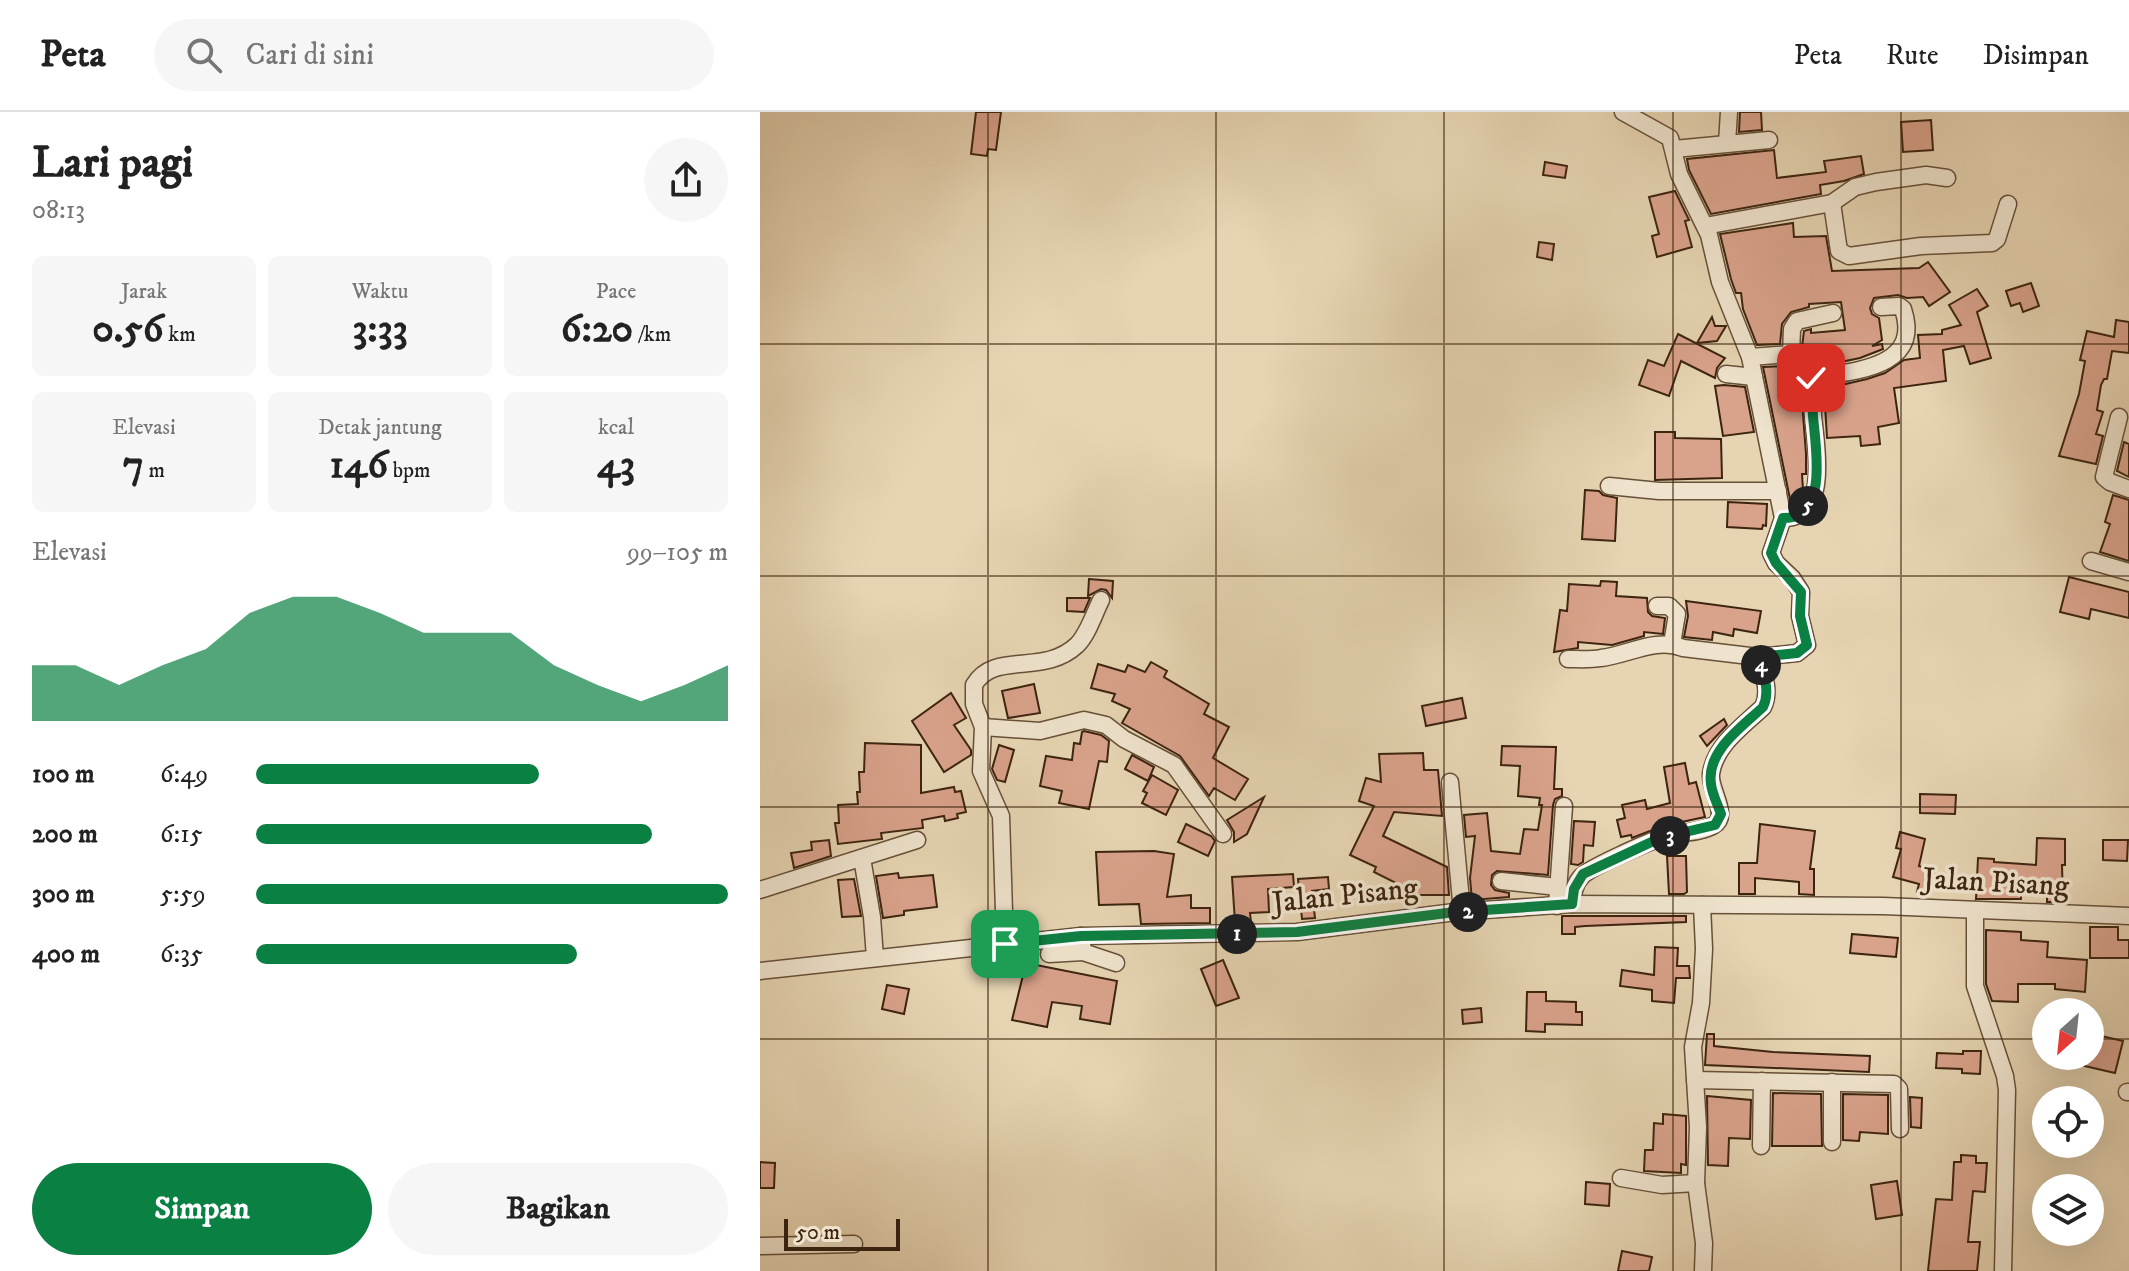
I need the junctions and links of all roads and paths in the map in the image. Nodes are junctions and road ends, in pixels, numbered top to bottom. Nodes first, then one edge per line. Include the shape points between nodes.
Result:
1 (1623, 112) edge
2 (1729, 112) edge
3 (1769, 140) dead end
4 (1727, 143) junction
5 (1674, 149) junction
6 (1947, 178) dead end
7 (1832, 203) junction
8 (2008, 204) dead end
9 (1705, 226) junction
10 (1881, 307) dead end
11 (1833, 313) dead end
12 (1791, 354) junction
13 (1750, 357) junction
14 (1726, 374) dead end
15 (1754, 377) junction
16 (1811, 378) junction
17 (2119, 417) dead end
18 (1609, 486) dead end
19 (2129, 489) edge
20 (1778, 491) junction
21 (1783, 518) junction
22 (2091, 561) dead end
23 (2129, 572) edge
24 (1101, 600) dead end
25 (1657, 606) dead end
26 (1672, 644) junction
27 (1758, 657) junction
28 (1568, 659) dead end
29 (983, 727) junction
30 (1450, 782) dead end
31 (1564, 806) dead end
32 (1223, 834) dead end
33 (917, 840) dead end
34 (862, 858) junction
35 (1501, 881) dead end
36 (1558, 887) junction
37 (760, 890) edge
38 (1564, 905) junction
39 (1702, 905) junction
40 (1975, 910) junction
41 (1462, 912) junction
42 (2129, 916) edge
43 (1005, 944) junction
44 (1082, 944) junction
45 (1049, 954) dead end
46 (875, 958) junction
47 (1116, 963) dead end
48 (760, 971) edge
49 (1695, 1080) junction
50 (1762, 1081) junction
51 (1832, 1082) junction
52 (1900, 1129) dead end
53 (1832, 1142) dead end
54 (1761, 1146) dead end
55 (1621, 1178) dead end
56 (1696, 1183) junction
57 (854, 1244) dead end
58 (760, 1246) edge
59 (1703, 1271) edge
60 (2003, 1271) edge

1 - 5 street via 1661,131
2 - 4 street
3 - 4 street
4 - 5 street
5 - 9 street via 1684,186
6 - 7 street via 1926,175 1876,182 1855,187
7 - 8 street via 1839,251 1849,256 1992,243
7 - 9 street
9 - 13 street via 1720,282
10 - 16 street via 1903,309 1904,346 1883,362
11 - 12 street via 1797,321
12 - 13 street
12 - 16 street
13 - 15 street
14 - 15 street
15 - 20 street
16 - 21 street via 1817,444 1814,492 1804,511
17 - 19 street via 2104,477
18 - 20 street
20 - 21 street
21 - 27 street via 1771,553 1801,592 1807,645 1797,653
22 - 23 street
24 - 29 street via 1085,635 1067,652 1043,662 999,665 978,678 973,695
25 - 26 street via 1669,606 1677,614
26 - 27 street
26 - 28 street via 1599,659
27 - 38 street via 1766,700 1721,747 1711,773 1721,814 1718,822 1660,838 1583,874
29 - 32 street via 1040,731 1084,720 1106,725 1174,765
29 - 43 street via 981,771 1001,816
30 - 41 street
31 - 36 street
33 - 34 street
34 - 37 street
34 - 46 street
35 - 36 street
36 - 38 street
38 - 39 street, Jalan Pisang
38 - 41 street, Jalan Pisang
39 - 40 street, Jalan Pisang
39 - 49 street
40 - 42 street, Jalan Pisang
40 - 60 street via 1975,986 2007,1090
41 - 44 street, Jalan Pisang via 1297,932
43 - 44 street, Jalan Pisang
43 - 46 street, Jalan Pisang
44 - 45 street
44 - 47 street
46 - 48 street, Jalan Pisang
49 - 50 street
49 - 56 street
50 - 51 street
50 - 54 street
51 - 52 street via 1894,1084 1899,1089
51 - 53 street
55 - 56 street via 1662,1185
56 - 59 street
57 - 58 street

